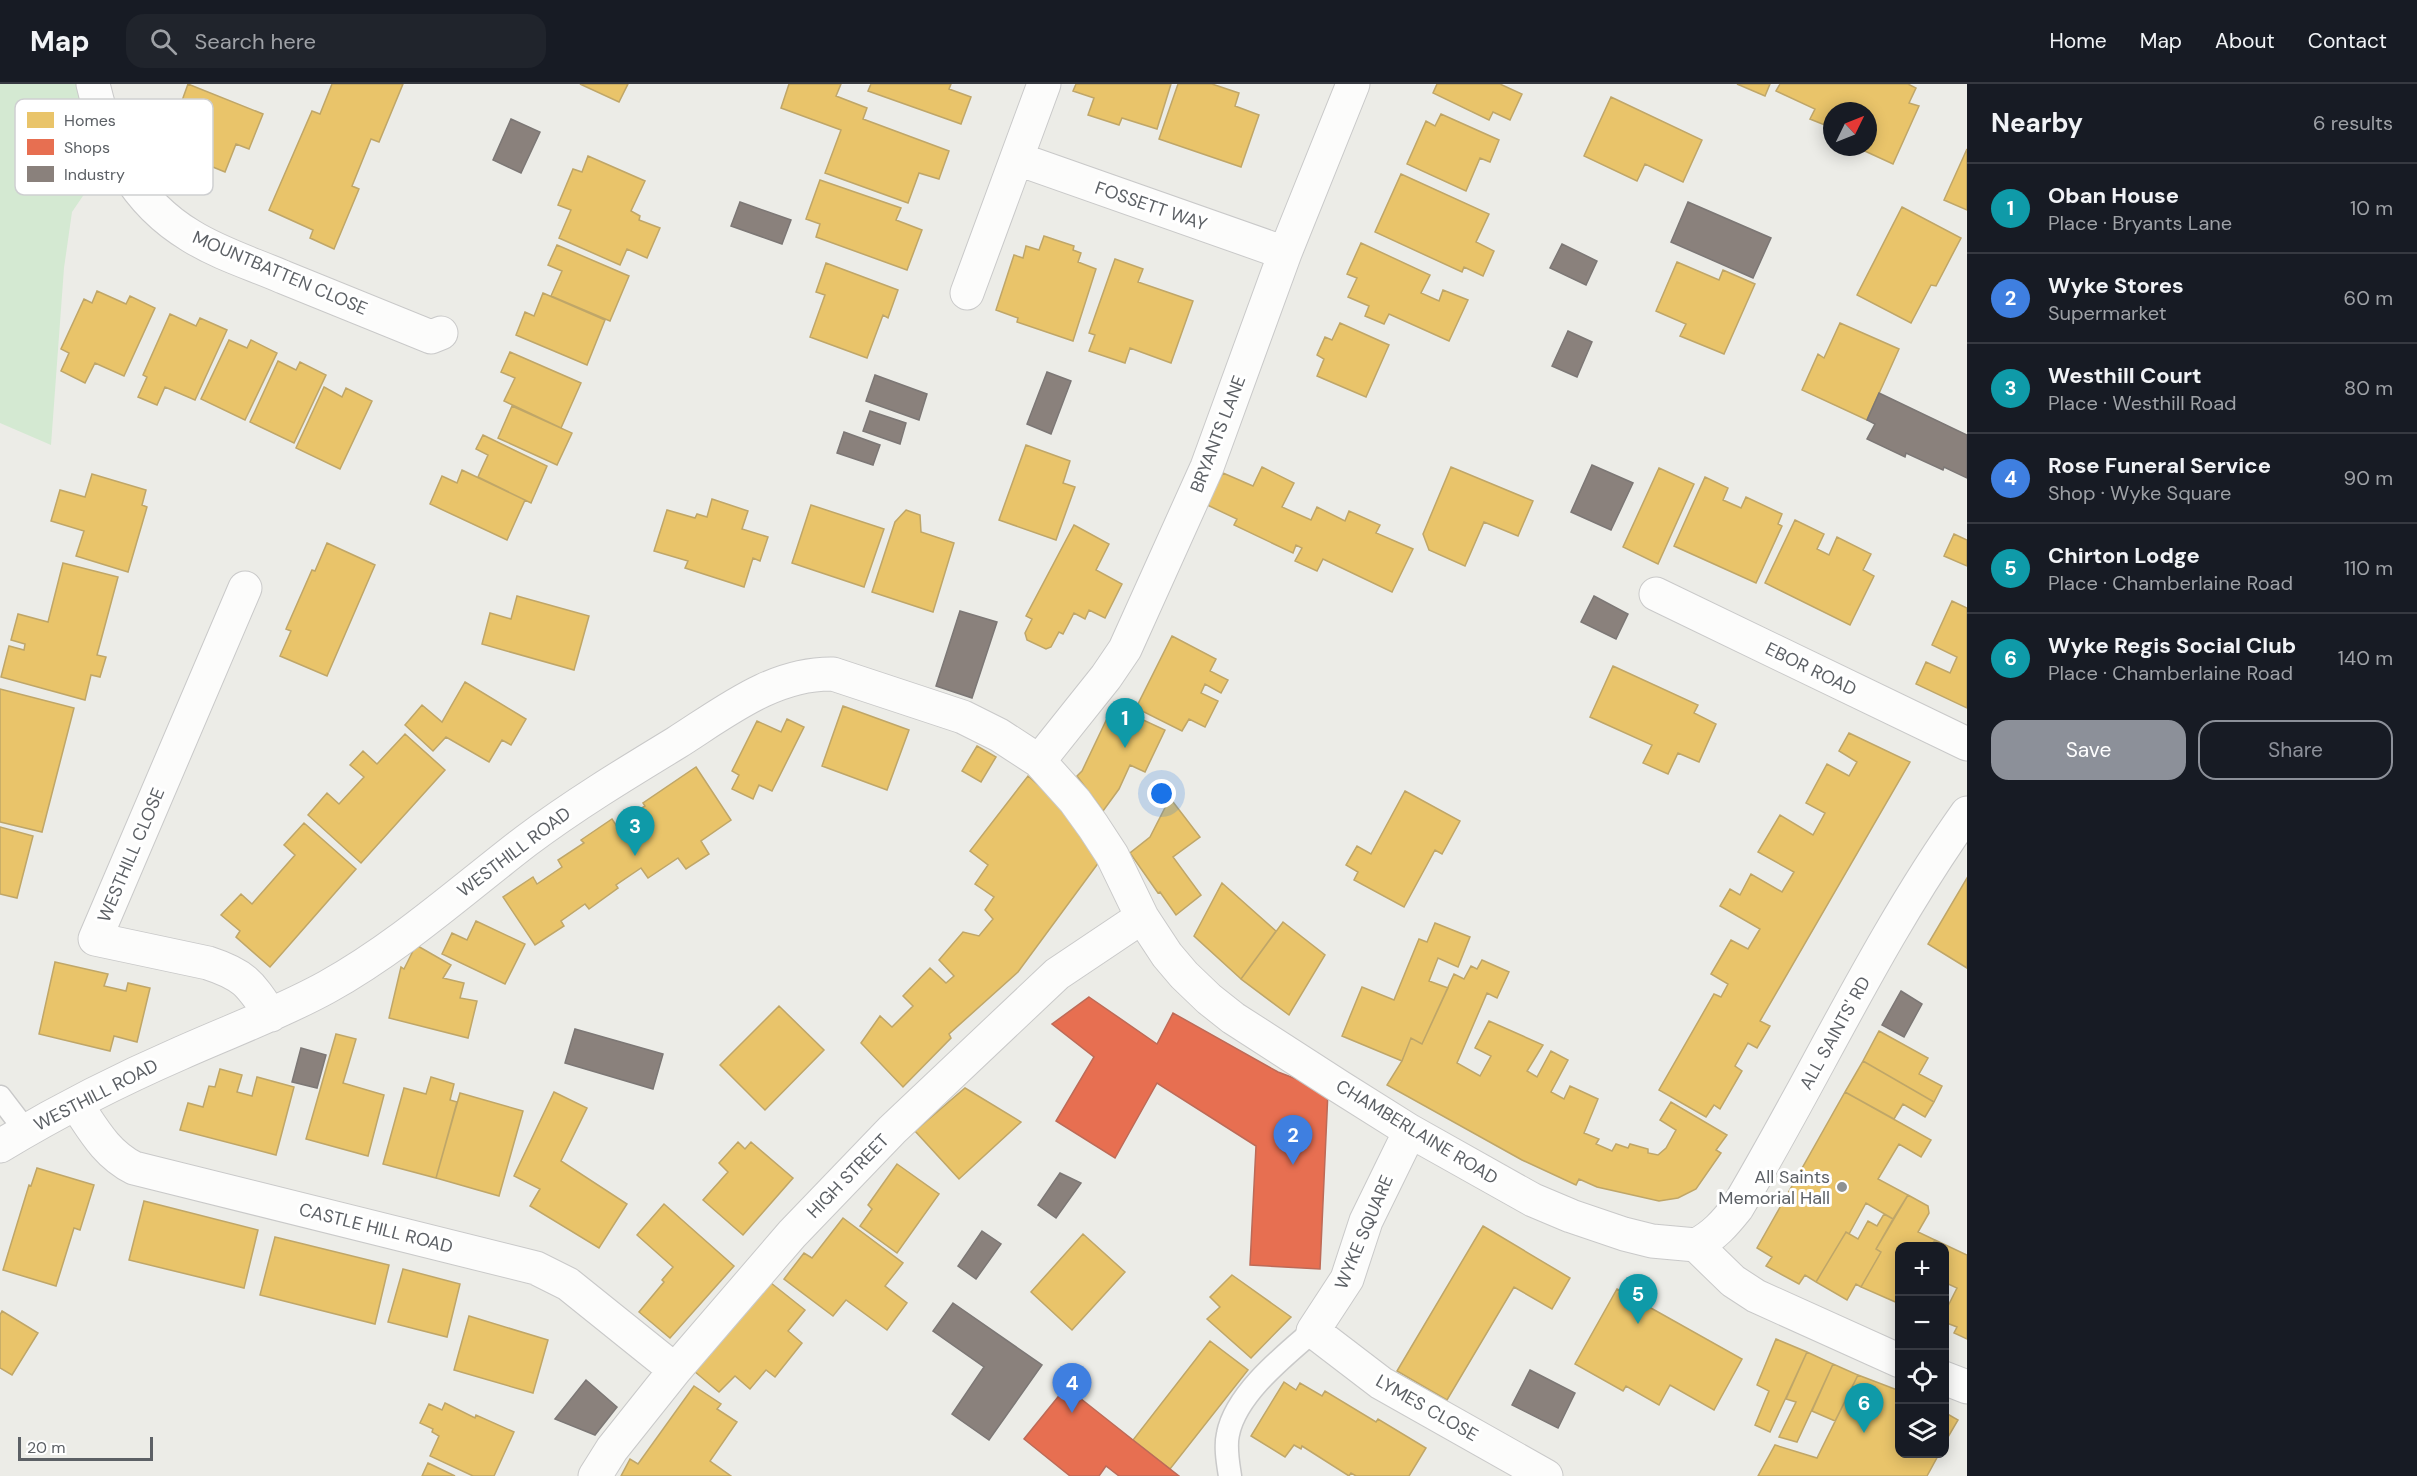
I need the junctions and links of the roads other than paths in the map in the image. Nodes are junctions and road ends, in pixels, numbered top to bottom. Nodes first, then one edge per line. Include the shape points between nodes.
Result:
1 (93, 84) edge
2 (1044, 84) edge
3 (1353, 84) edge
4 (97, 99) edge
5 (1018, 159) junction
6 (144, 195) edge
7 (1285, 253) junction
8 (967, 293) dead end
9 (441, 333) dead end
10 (245, 588) dead end
11 (1656, 594) dead end
12 (1967, 744) edge
13 (1039, 761) junction
14 (1967, 813) edge
15 (1142, 917) junction
16 (270, 1015) junction
17 (0, 1097) edge
18 (76, 1104) junction
19 (1410, 1131) junction
20 (13, 1138) edge
21 (1696, 1245) junction
22 (1313, 1331) junction
23 (1895, 1359) edge
24 (675, 1370) junction
25 (1949, 1380) edge
26 (1967, 1387) edge
27 (594, 1476) edge
28 (1230, 1476) edge
29 (1546, 1476) edge

1 - 4 street, MOUNTBATTEN CLOSE
2 - 5 street
3 - 7 street, BRYANTS LANE
5 - 7 street, FOSSETT WAY
5 - 8 street
6 - 9 street, MOUNTBATTEN CLOSE via 169,222 214,248 431,337
7 - 13 street, BRYANTS LANE via 1203,478 1125,649
10 - 16 street, WESTHILL CLOSE via 95,939 226,969 250,985
11 - 12 street, EBOR ROAD
13 - 15 street, CHAMBERLAINE ROAD via 1093,826
13 - 16 street, WESTHILL ROAD via 963,717 852,679 813,674 778,682 573,807 367,962
14 - 21 street, ALL SAINTS' RD via 1890,933 1737,1208 1721,1228
15 - 19 street, CHAMBERLAINE ROAD via 1167,955 1209,999
15 - 24 street, HIGH STREET via 1057,974 892,1130 792,1234
16 - 18 street, WESTHILL ROAD
17 - 20 lane
18 - 20 street, WESTHILL ROAD
18 - 24 street, CASTLE HILL ROAD via 105,1147 134,1168 536,1268 568,1284
19 - 21 street, CHAMBERLAINE ROAD via 1533,1200 1571,1216 1652,1241
19 - 22 street, WYKE SQUARE via 1366,1221 1347,1279
21 - 23 street via 1732,1281 1756,1296
22 - 28 lane via 1275,1364 1234,1415 1228,1435
22 - 29 street, LYMES CLOSE via 1381,1383
24 - 27 street, HIGH STREET
25 - 26 street

